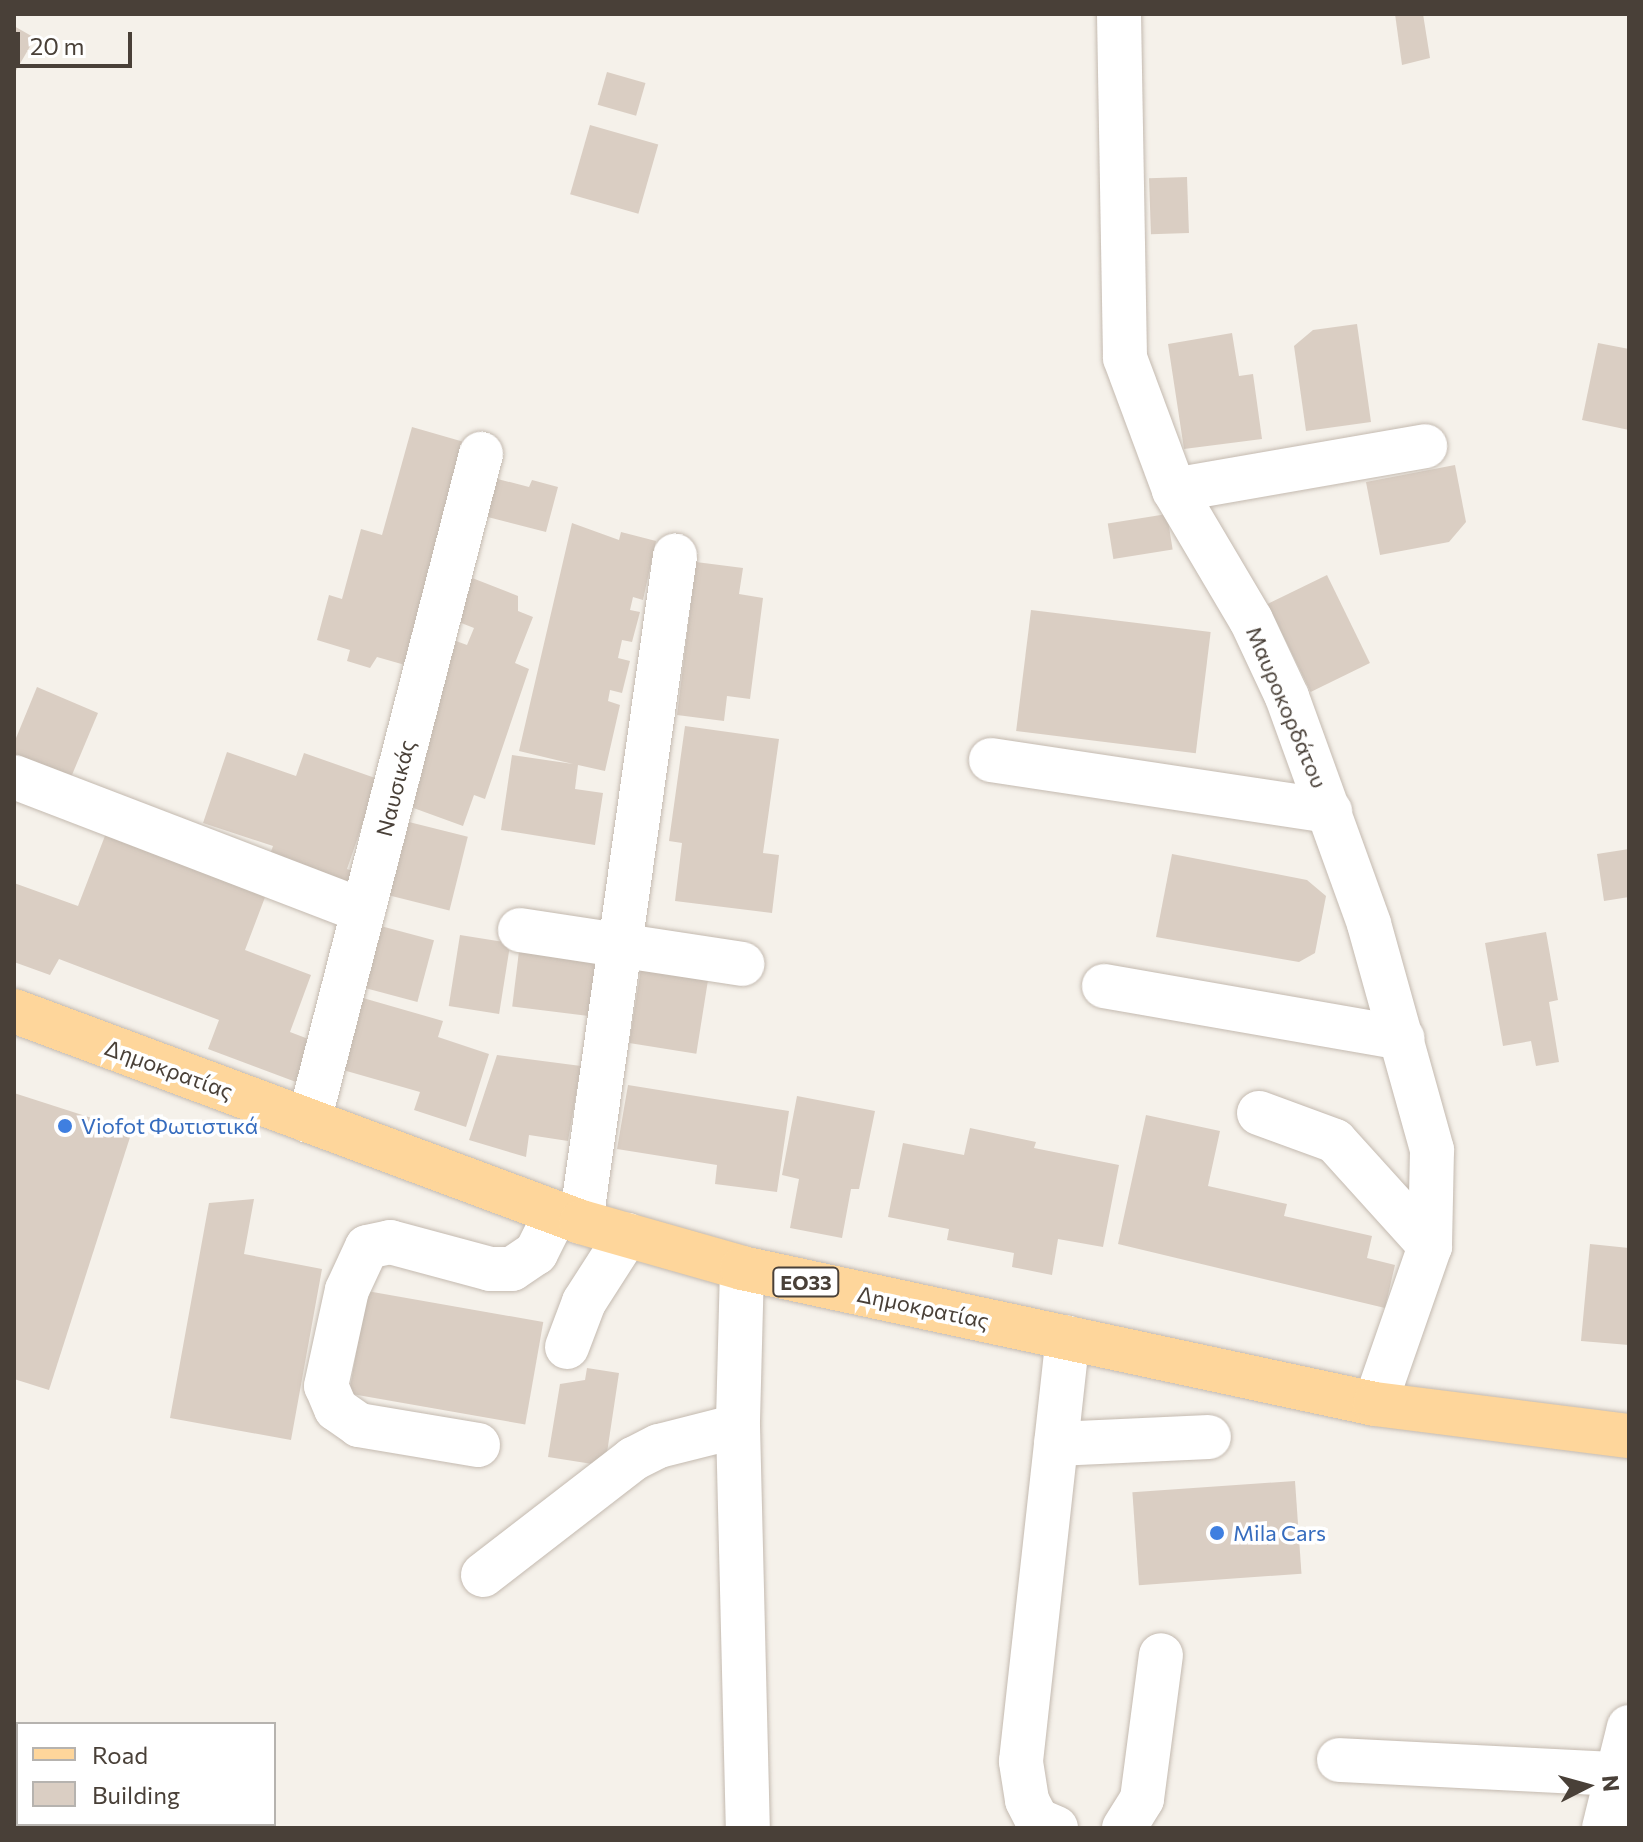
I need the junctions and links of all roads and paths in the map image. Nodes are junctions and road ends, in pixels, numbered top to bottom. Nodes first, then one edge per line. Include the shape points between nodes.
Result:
1 (1119, 14) edge
2 (1425, 446) dead end
3 (481, 454) dead end
4 (1174, 490) junction
5 (675, 556) dead end
6 (991, 760) dead end
7 (14, 777) edge
8 (1330, 811) junction
9 (363, 911) junction
10 (520, 930) dead end
11 (620, 945) junction
12 (742, 964) dead end
13 (1104, 986) dead end
14 (14, 1011) edge
15 (1403, 1038) junction
16 (1259, 1113) dead end
17 (309, 1121) junction
18 (569, 1217) junction
19 (627, 1235) junction
20 (1430, 1246) junction
21 (742, 1268) junction
22 (1068, 1338) junction
23 (567, 1347) dead end
24 (1375, 1404) junction
25 (738, 1426) junction
26 (1629, 1436) edge
27 (1209, 1437) dead end
28 (1056, 1444) junction
29 (478, 1445) dead end
30 (483, 1575) dead end
31 (1161, 1655) dead end
32 (1629, 1727) edge
33 (1339, 1760) dead end
34 (1616, 1774) junction
35 (1041, 1825) edge
36 (748, 1828) edge
37 (1124, 1828) edge
38 (1604, 1828) edge

1 - 4 street, Μαυροκορδάτου via 1122,336 1132,382
2 - 4 street
3 - 9 street, Ναυσικάς
4 - 8 street, Μαυροκορδάτου via 1270,658
5 - 11 street
6 - 8 street
7 - 9 street
8 - 15 street, Μαυροκορδάτου
9 - 17 street, Ναυσικάς
10 - 11 street
11 - 12 street
11 - 18 street
13 - 15 street
14 - 17 main road, Δημοκρατίας / ΕΟ33
15 - 20 street, Μαυροκορδάτου via 1432,1150
16 - 20 street via 1335,1141
17 - 18 main road, Δημοκρατίας / ΕΟ33
18 - 19 main road, Δημοκρατίας / ΕΟ33
18 - 29 street via 536,1253 512,1269 490,1269 390,1242 367,1247 347,1290 326,1386 336,1409 359,1425
19 - 21 main road, Δημοκρατίας / ΕΟ33
19 - 23 street via 584,1302
20 - 24 street, Μαυροκορδάτου
21 - 22 main road, Δημοκρατίας / ΕΟ33
21 - 25 street
22 - 24 main road, Δημοκρατίας / ΕΟ33
22 - 28 street
24 - 26 main road, Δημοκρατίας / ΕΟ33
25 - 30 street via 659,1446 633,1459
25 - 36 street
27 - 28 street
28 - 35 street via 1021,1761 1027,1800
31 - 37 street via 1144,1790
32 - 34 street
33 - 34 street
34 - 38 street

